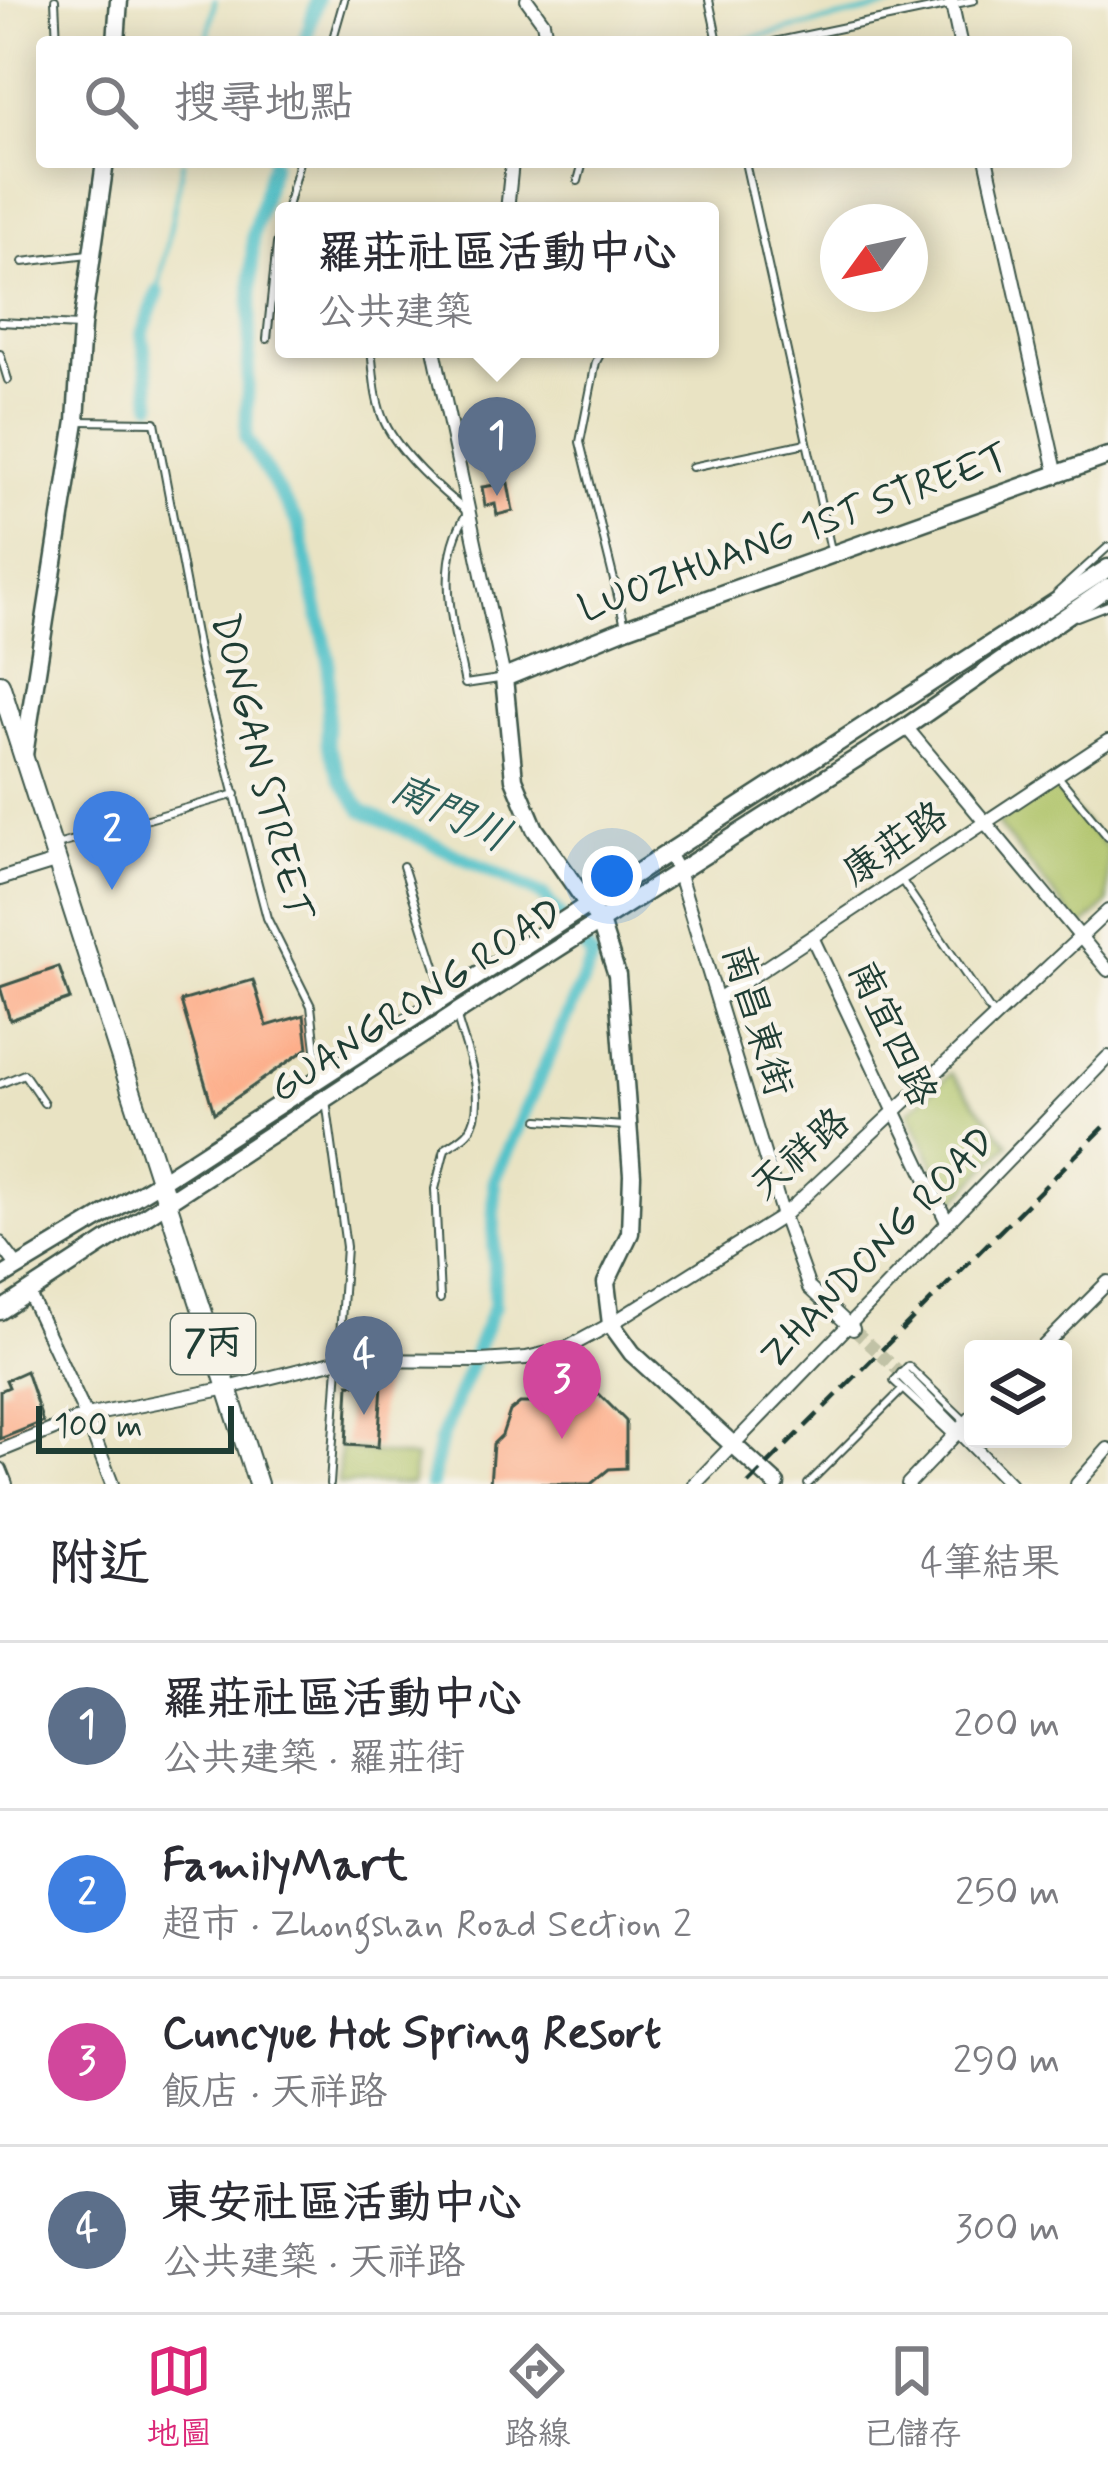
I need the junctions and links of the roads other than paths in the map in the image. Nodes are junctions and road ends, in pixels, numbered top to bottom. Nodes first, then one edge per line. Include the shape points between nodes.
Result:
1 (55, 0) edge
2 (119, 0) edge
3 (344, 0) edge
4 (527, 0) edge
5 (710, 0) edge
6 (974, 0) edge
7 (951, 2) edge
8 (57, 36) edge
9 (116, 36) edge
10 (334, 36) edge
11 (546, 36) edge
12 (717, 36) edge
13 (801, 36) edge
14 (959, 36) edge
15 (104, 168) edge
16 (297, 168) edge
17 (511, 168) edge
18 (581, 168) edge
19 (746, 168) edge
20 (988, 168) edge
21 (578, 181) dead end
22 (288, 202) edge
23 (508, 202) edge
24 (92, 254) junction
25 (23, 262) dead end
26 (275, 270) edge
27 (0, 322) edge
28 (82, 326) junction
29 (267, 338) dead end
30 (0, 354) edge
31 (372, 358) edge
32 (436, 358) edge
33 (600, 358) edge
34 (8, 380) dead end
35 (76, 421) junction
36 (806, 443) junction
37 (1108, 457) edge
38 (692, 467) dead end
39 (1057, 476) junction
40 (468, 512) junction
41 (1108, 547) edge
42 (832, 553) junction
43 (1108, 568) edge
44 (1108, 587) edge
45 (1108, 605) edge
46 (1041, 621) junction
47 (626, 628) junction
48 (504, 678) junction
49 (0, 684) edge
50 (906, 727) junction
51 (1108, 741) edge
52 (23, 760) junction
53 (1057, 774) junction
54 (236, 794) junction
55 (986, 821) junction
56 (1108, 837) edge
57 (667, 852) junction
58 (56, 853) junction
59 (403, 866) dead end
60 (678, 871) junction
61 (0, 878) edge
62 (900, 878) junction
63 (587, 907) junction
64 (1108, 911) edge
65 (600, 922) junction
66 (812, 937) junction
67 (1080, 937) junction
68 (1108, 970) edge
69 (446, 997) junction
70 (718, 998) junction
71 (456, 1013) junction
72 (995, 1018) junction
73 (1108, 1057) edge
74 (320, 1078) junction
75 (0, 1084) edge
76 (326, 1102) junction
77 (44, 1103) dead end
78 (895, 1113) junction
79 (539, 1120) dead end
80 (628, 1126) junction
81 (160, 1181) junction
82 (167, 1204) junction
83 (783, 1216) junction
84 (947, 1222) junction
85 (0, 1243) edge
86 (18, 1267) junction
87 (0, 1278) edge
88 (1108, 1282) edge
89 (29, 1294) junction
90 (440, 1299) dead end
91 (0, 1311) edge
92 (611, 1324) junction
93 (851, 1327) junction
94 (1050, 1340) edge
95 (340, 1360) junction
96 (903, 1382) joint
97 (227, 1388) junction
98 (86, 1416) junction
99 (963, 1426) edge
100 (734, 1442) junction
101 (1108, 1449) edge
102 (0, 1451) edge
103 (0, 1469) edge
104 (774, 1483) edge
105 (6, 1484) edge
106 (112, 1484) edge
107 (258, 1484) edge
108 (330, 1484) edge
109 (695, 1484) edge
110 (808, 1484) edge
111 (908, 1484) edge
112 (1010, 1484) edge
113 (1078, 1484) edge

1 - 8 lane
2 - 9 street
3 - 10 lane
4 - 11 street
5 - 12 lane
6 - 7 lane
7 - 13 lane
7 - 14 street
15 - 24 street
16 - 22 lane
17 - 23 street
18 - 21 lane
19 - 36 lane
20 - 39 street
24 - 25 lane
24 - 28 street
26 - 29 lane
27 - 28 lane
28 - 35 street
30 - 34 lane
31 - 40 lane via 386,427
32 - 40 street
33 - 47 lane via 580,442
35 - 52 street
35 - 54 lane, DONGAN STREET via 155,422 201,666
36 - 38 lane
36 - 42 lane
37 - 39 street, LUOZHUANG 1ST STREET
39 - 42 street, LUOZHUANG 1ST STREET
40 - 48 street
40 - 48 lane via 446,593 465,684
41 - 46 lane via 1076,573
42 - 47 street, LUOZHUANG 1ST STREET
43 - 46 street, GUANGRONG ROAD
44 - 46 street, GUANGRONG ROAD
45 - 46 lane
46 - 50 street, GUANGRONG ROAD
46 - 57 street, GUANGRONG ROAD
47 - 48 street, LUOZHUANG 1ST STREET
48 - 63 street via 514,779 535,829
49 - 52 main road, 7丙
50 - 55 street
50 - 60 street, GUANGRONG ROAD
51 - 53 street, 康莊路
52 - 58 main road, 7丙
53 - 55 street, 康莊路
53 - 56 lane
54 - 58 lane
54 - 74 lane, DONGAN STREET via 267,918 310,1006
55 - 62 street, 康莊路
55 - 67 street
57 - 60 street, 南昌東街
57 - 63 street, GUANGRONG ROAD
58 - 61 street
58 - 81 main road, 7丙
59 - 69 lane
60 - 65 street, GUANGRONG ROAD
60 - 70 street, 南昌東街
62 - 66 street, 康莊路
62 - 72 lane
63 - 65 street
63 - 69 street, GUANGRONG ROAD
64 - 67 street, 天祥路
65 - 71 street, GUANGRONG ROAD
65 - 80 street via 616,975
66 - 70 street, 康莊路
66 - 78 street, 南宜四路
67 - 68 street
67 - 72 street, 天祥路
69 - 74 street, GUANGRONG ROAD
70 - 83 street, 南昌東街
71 - 76 street, GUANGRONG ROAD
71 - 90 lane via 476,1111 468,1132 445,1149 435,1189
72 - 78 street, 天祥路
73 - 84 street, ZHANDONG ROAD
74 - 76 lane, DONGAN STREET
74 - 81 street, GUANGRONG ROAD
75 - 77 lane via 25,1074
76 - 82 street, GUANGRONG ROAD
76 - 95 lane, DONGAN STREET via 346,1247
78 - 83 street, 天祥路
78 - 84 street, 南宜四路
79 - 80 lane
80 - 92 street via 630,1233 606,1283
81 - 82 main road, 7丙
81 - 86 street, GUANGRONG ROAD
82 - 89 street, GUANGRONG ROAD
82 - 97 main road, 7丙
83 - 92 street, 天祥路
83 - 93 street, 南昌東街 via 809,1288
84 - 93 street, ZHANDONG ROAD
85 - 86 street
86 - 87 street, GUANGRONG ROAD
88 - 94 street
89 - 91 street, GUANGRONG ROAD
89 - 98 street
92 - 95 street, 天祥路 via 526,1358
92 - 100 street via 632,1353
93 - 100 street, ZHANDONG ROAD
95 - 97 street
95 - 108 lane, DONGAN STREET
96 - 99 street
96 - 110 lane
97 - 98 street
97 - 107 main road, 7丙
98 - 102 street
98 - 106 street
99 - 111 street
99 - 112 street
100 - 104 street
100 - 109 street, ZHANDONG ROAD
101 - 113 street
103 - 105 street

